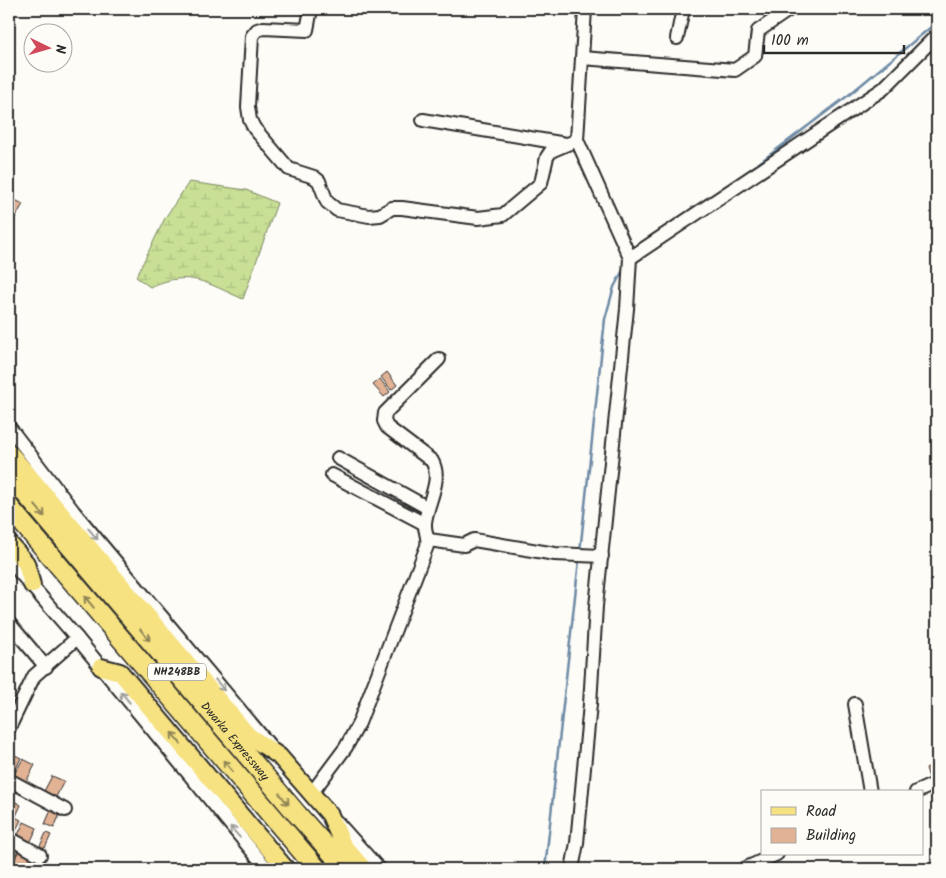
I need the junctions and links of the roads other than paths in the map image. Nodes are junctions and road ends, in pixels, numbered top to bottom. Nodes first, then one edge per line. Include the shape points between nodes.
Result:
1 (311, 9) edge
2 (585, 9) edge
3 (683, 9) edge
4 (790, 9) edge
5 (937, 36) edge
6 (677, 38) dead end
7 (582, 58) junction
8 (423, 120) dead end
9 (572, 142) junction
10 (630, 258) junction
11 (439, 359) dead end
12 (9, 427) edge
13 (9, 452) edge
14 (338, 458) dead end
15 (9, 474) edge
16 (332, 475) dead end
17 (9, 507) edge
18 (428, 508) junction
19 (425, 524) junction
20 (428, 540) junction
21 (9, 543) edge
22 (602, 556) junction
23 (9, 560) edge
24 (32, 585) junction
25 (9, 623) edge
26 (77, 638) junction
27 (46, 666) junction
28 (101, 667) junction
29 (855, 704) dead end
30 (9, 728) edge
31 (279, 756) junction
32 (9, 780) edge
33 (937, 783) edge
34 (870, 790) edge
35 (921, 790) edge
36 (311, 794) junction
37 (65, 810) dead end
38 (330, 815) junction
39 (9, 838) edge
40 (40, 855) dead end
41 (773, 856) edge
42 (267, 869) edge
43 (286, 869) edge
44 (317, 869) edge
45 (346, 869) edge
46 (364, 869) edge
47 (379, 869) edge
48 (572, 869) edge
49 (744, 869) edge

1 - 9 street via 307,30 263,28 252,36 248,107 250,120 260,135 290,169 319,181 328,202 336,210 369,216 380,215 392,208 478,218 503,215 539,185 551,151
2 - 7 street
3 - 6 street
4 - 7 street via 761,28 755,56 736,70
5 - 10 street via 882,89
7 - 9 street
8 - 9 street
9 - 10 street
10 - 22 street
11 - 18 street via 385,413 384,421 432,461 436,468 437,476
12 -> 31 street via 74,512
13 - 31 main road via 248,735
14 - 18 street
15 -> 45 highway, Dwarka Expressway / NH248BB
16 - 19 street
44 -> 17 highway, Dwarka Expressway / NH248BB
18 - 19 street
19 - 20 street
20 - 22 street via 464,545 474,540 556,554
20 - 36 street via 359,723 346,747
21 - 24 main road via 26,562
22 - 48 street
23 - 24 street
24 - 26 street
25 - 27 street
26 - 27 street
26 - 28 street
27 - 30 street via 30,683
42 -> 28 street
43 -> 28 main road via 120,672
29 - 34 street
31 - 36 main road
32 - 37 street
33 - 35 street
36 - 38 main road
38 - 46 main road via 343,845
38 - 47 street
39 - 40 street
41 - 49 street

